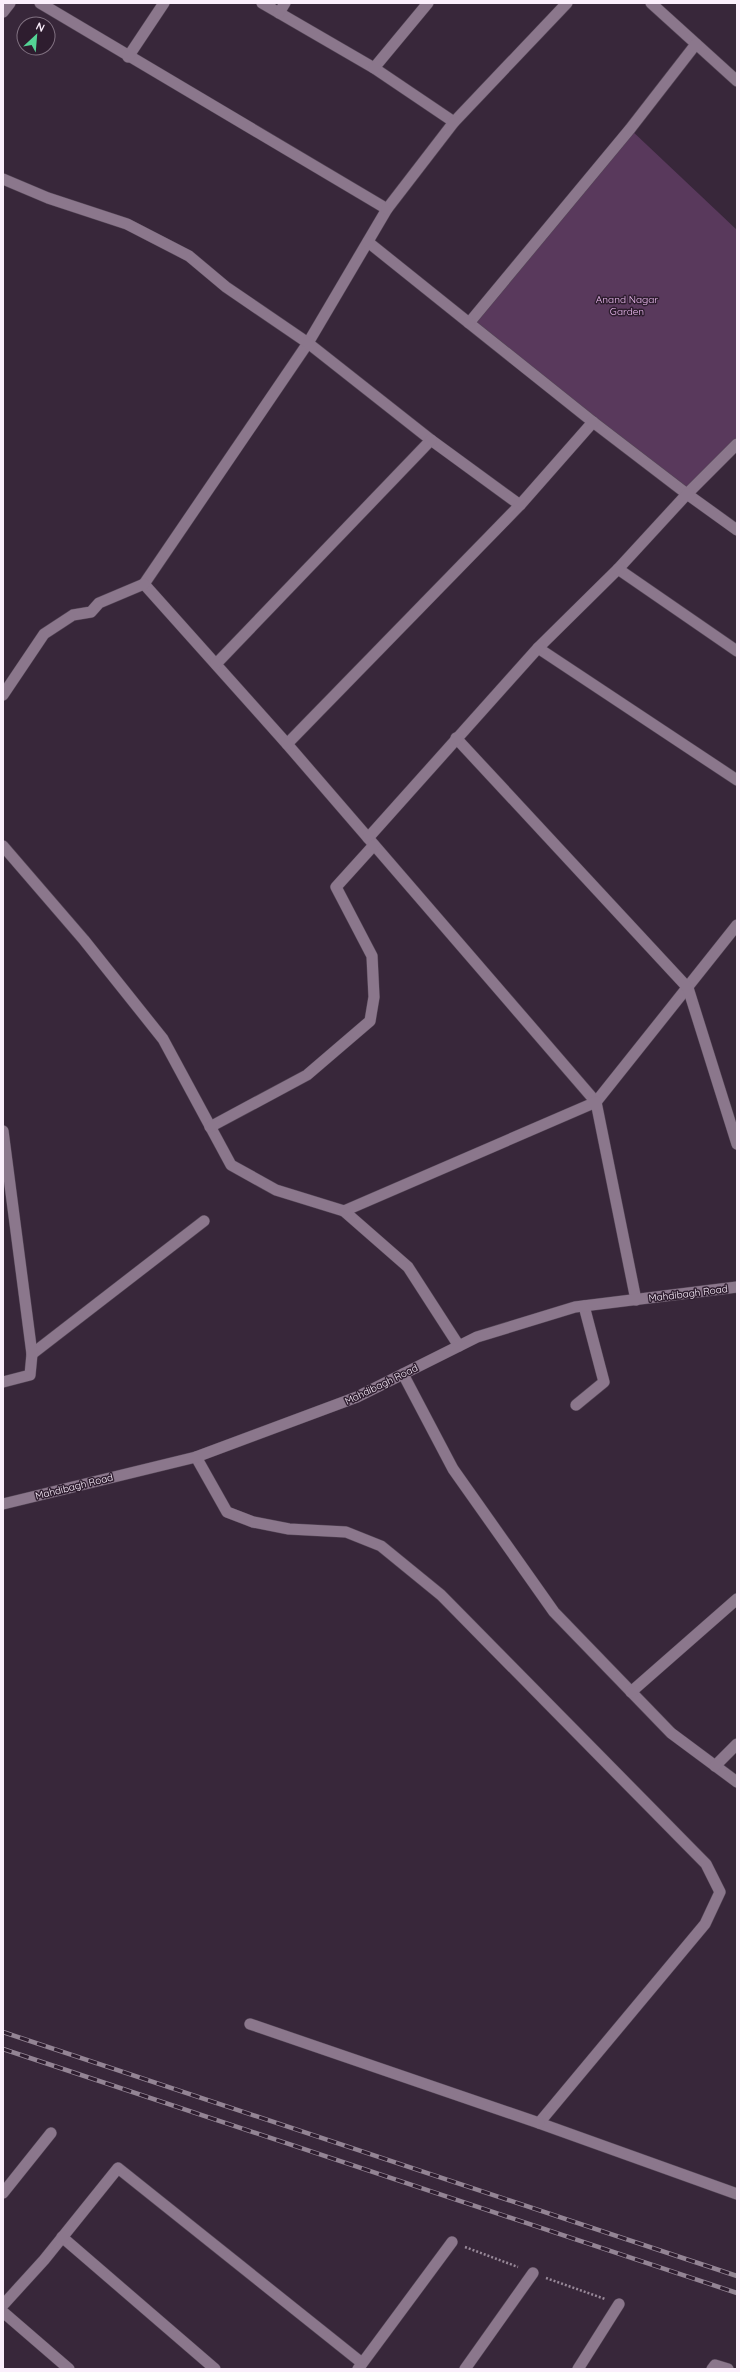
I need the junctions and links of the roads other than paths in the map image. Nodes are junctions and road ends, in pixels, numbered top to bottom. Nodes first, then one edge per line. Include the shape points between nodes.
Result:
1 (10, 3) edge
2 (40, 3) edge
3 (164, 3) edge
4 (262, 3) edge
5 (285, 3) edge
6 (428, 3) edge
7 (567, 3) edge
8 (651, 3) edge
9 (3, 12) edge
10 (279, 13) junction
11 (696, 44) junction
12 (128, 57) junction
13 (374, 68) junction
14 (737, 81) edge
15 (454, 122) junction
16 (3, 178) edge
17 (387, 209) junction
18 (368, 242) junction
19 (469, 323) junction
20 (308, 343) junction
21 (593, 422) junction
22 (431, 440) junction
23 (737, 444) edge
24 (687, 494) junction
25 (520, 505) junction
26 (737, 530) edge
27 (618, 569) junction
28 (144, 584) junction
29 (538, 648) junction
30 (737, 651) edge
31 (216, 664) junction
32 (3, 695) edge
33 (456, 738) junction
34 (287, 744) junction
35 (737, 780) edge
36 (371, 841) junction
37 (3, 846) edge
38 (737, 924) edge
39 (688, 988) junction
40 (596, 1102) junction
41 (734, 1119) edge
42 (210, 1127) junction
43 (3, 1131) edge
44 (737, 1144) edge
45 (344, 1210) junction
46 (204, 1221) dead end
47 (737, 1287) edge
48 (636, 1300) junction
49 (584, 1306) junction
50 (459, 1346) junction
51 (32, 1354) junction
52 (403, 1374) junction
53 (3, 1382) edge
54 (576, 1405) dead end
55 (196, 1457) junction
56 (3, 1504) edge
57 (737, 1599) edge
58 (631, 1692) junction
59 (737, 1744) edge
60 (715, 1766) junction
61 (737, 1782) edge
62 (250, 2024) dead end
63 (539, 2123) junction
64 (51, 2133) dead end
65 (3, 2193) edge
66 (737, 2194) edge
67 (62, 2237) junction
68 (452, 2242) dead end
69 (533, 2273) dead end
70 (619, 2304) dead end
71 (3, 2305) edge
72 (3, 2312) edge
73 (203, 2365) edge
74 (360, 2366) edge
75 (69, 2369) edge
76 (216, 2369) edge
77 (465, 2369) edge
78 (578, 2369) edge
79 (712, 2369) edge
80 (728, 2369) edge

1 - 9 street
2 - 12 street
3 - 12 street
4 - 10 street
5 - 10 street
6 - 13 street
7 - 15 street
8 - 11 street
10 - 13 street
11 - 14 street
11 - 19 street via 630,129
12 - 17 street
13 - 15 street
15 - 17 street
16 - 20 street via 48,198 127,224 189,256 226,287
17 - 18 street
18 - 19 street
18 - 20 street
19 - 21 street
20 - 22 street
20 - 28 street
21 - 24 street
21 - 25 street
22 - 25 street
22 - 31 street
23 - 24 street
24 - 26 street
24 - 27 street
25 - 34 street
27 - 29 street
27 - 30 street
28 - 31 street
28 - 32 street via 99,603 91,612 72,615 44,634
29 - 33 street
29 - 35 street
31 - 34 street
33 - 36 street
33 - 39 street
34 - 36 street
36 - 40 street
36 - 42 street via 336,887 372,956 374,997 370,1021 307,1075
37 - 42 street via 84,940 163,1039
38 - 39 street
39 - 40 street
39 - 41 street
40 - 45 street
40 - 48 street
41 - 44 street
42 - 45 street via 231,1165 276,1190
43 - 51 street
45 - 50 street via 408,1267
46 - 51 street
47 - 48 street, Mahdibagh Road
48 - 49 street, Mahdibagh Road
49 - 50 street, Mahdibagh Road via 477,1337
49 - 54 street via 604,1382
50 - 52 street, Mahdibagh Road
51 - 53 street via 30,1375
52 - 55 street, Mahdibagh Road via 357,1397
52 - 58 street via 453,1469 554,1612
55 - 56 street, Mahdibagh Road
55 - 63 street via 227,1512 260,1524 346,1532 381,1546 441,1594 706,1864 720,1892 705,1924
57 - 58 street
58 - 60 street via 671,1733
59 - 60 street
60 - 61 street
62 - 63 street
63 - 66 street
64 - 65 street
67 - 71 street
67 - 73 street
67 - 74 street via 118,2168
68 - 74 street
69 - 77 street
70 - 78 street
72 - 75 street
73 - 76 street
79 - 80 street via 715,2365

